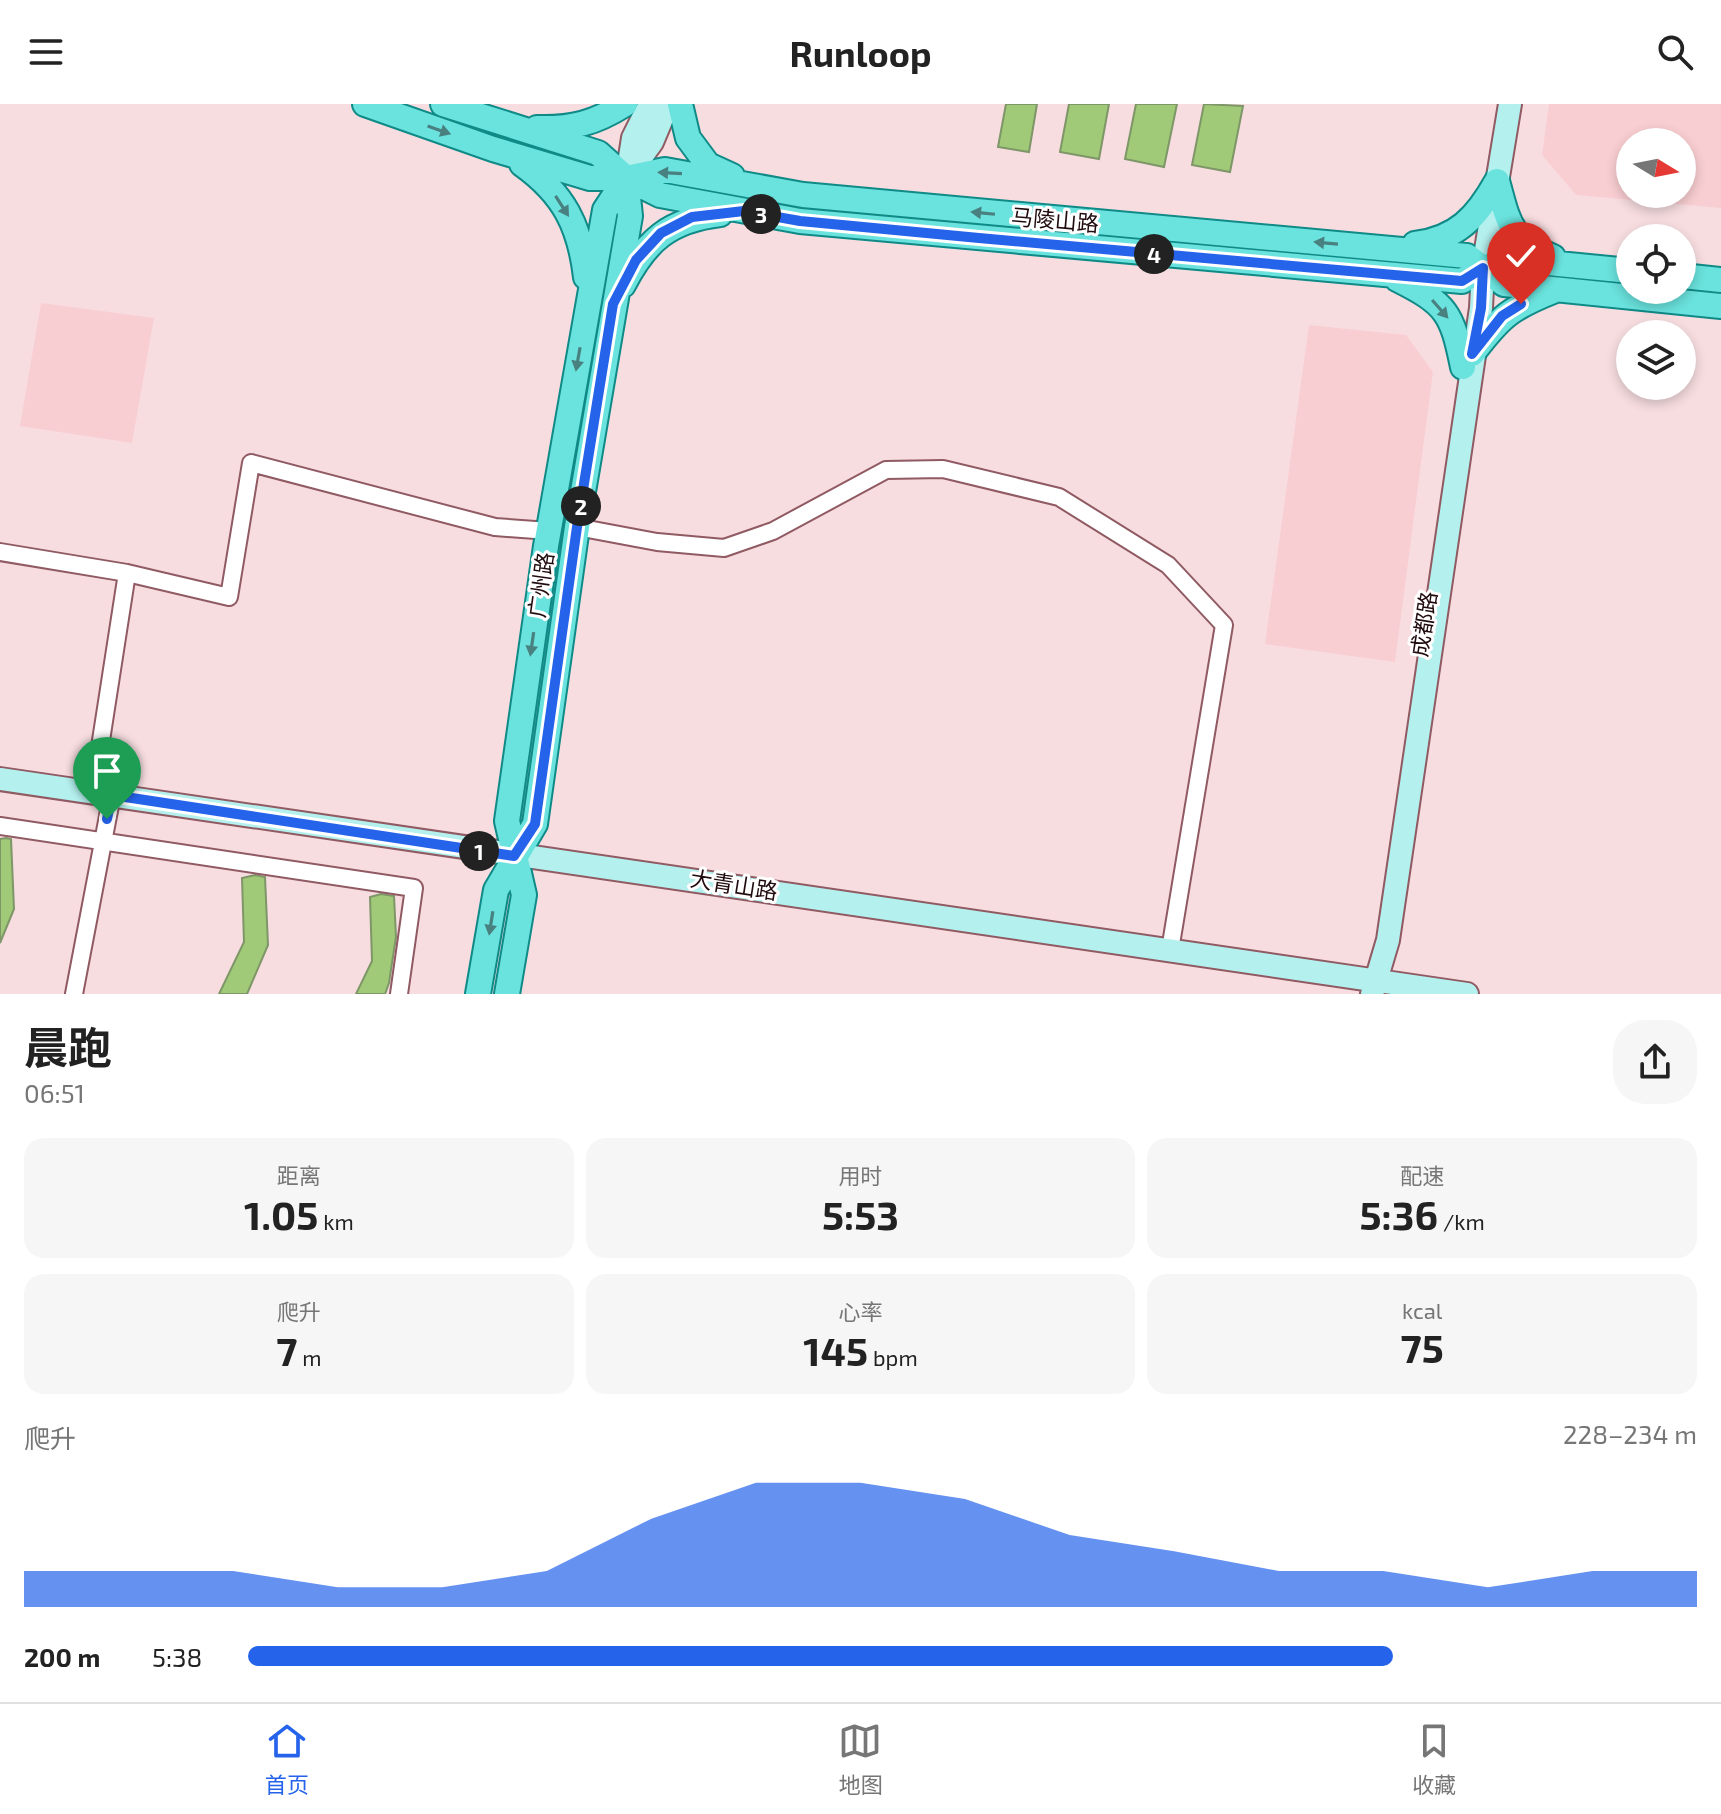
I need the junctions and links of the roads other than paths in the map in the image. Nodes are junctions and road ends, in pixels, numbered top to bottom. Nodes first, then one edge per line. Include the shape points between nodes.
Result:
1 (365, 104) edge
2 (443, 104) edge
3 (625, 104) edge
4 (650, 104) edge
5 (668, 104) edge
6 (680, 104) edge
7 (1510, 104) edge
8 (510, 127) junction
9 (507, 153) junction
10 (626, 178) junction
11 (1497, 181) junction
12 (757, 187) junction
13 (744, 211) junction
14 (1385, 248) junction
15 (1569, 265) junction
16 (1483, 268) junction
17 (1616, 270) edge
18 (1388, 274) junction
19 (1696, 277) edge
20 (1721, 280) edge
21 (1557, 289) junction
22 (601, 302) junction
23 (1721, 306) edge
24 (1467, 360) junction
25 (577, 527) junction
26 (549, 531) junction
27 (0, 552) edge
28 (127, 573) junction
29 (0, 779) edge
30 (102, 794) junction
31 (0, 826) edge
32 (102, 841) junction
33 (514, 856) junction
34 (1170, 950) junction
35 (1375, 990) edge
36 (74, 994) edge
37 (399, 994) edge
38 (478, 994) edge
39 (507, 994) edge
40 (1467, 994) edge

1 -> 9 main road, 马陵山路
2 - 8 main road, 马陵山路
3 - 8 main road via 603,118 564,129
4 - 10 street, 广州路 via 633,138
5 - 10 street via 652,142
6 - 12 main road via 688,138 708,165
7 - 11 street, 成都路
8 - 10 main road, 马陵山路 via 598,153
9 - 10 main road, 马陵山路 via 590,178
9 -> 22 main road via 544,180 567,212
12 -> 10 main road, 马陵山路 via 665,170
10 - 13 main road, 马陵山路 via 660,195
10 - 22 main road, 广州路 via 630,216
11 - 14 main road via 1464,225 1436,241
11 - 15 main road via 1515,234
11 - 16 street, 成都路
14 -> 12 main road, 马陵山路 via 1023,217
13 - 18 main road, 马陵山路 via 859,227
13 - 22 main road via 692,217 661,233
14 - 16 main road, 马陵山路 via 1467,256
15 - 16 main road, 马陵山路 via 1508,259
15 - 17 main road, 马陵山路
16 - 18 main road, 马陵山路 via 1462,281
16 - 21 main road, 马陵山路 via 1504,284
16 - 24 street, 成都路 via 1470,309
18 -> 24 main road via 1442,306
19 - 20 main road
21 - 23 main road, 马陵山路
21 - 24 main road via 1502,316
22 - 25 main road, 广州路
22 -> 26 main road, 广州路
24 - 35 street, 成都路 via 1377,939
25 - 33 main road, 广州路 via 535,824
25 - 34 street via 724,548 773,531 886,470 943,469 1059,497 1168,565 1224,625
26 - 28 street via 495,527 251,463 229,597
26 -> 33 main road, 广州路 via 507,821
27 - 28 street
28 - 30 street
29 - 30 street, 大青山路
30 - 32 street
30 - 33 street, 大青山路
31 - 32 street
32 - 36 street
32 - 37 street via 414,888
33 - 34 street, 大青山路
33 -> 38 main road, 广州路 via 496,890
33 - 39 main road, 广州路 via 524,895
34 - 35 street, 大青山路
35 - 40 street, 大青山路

